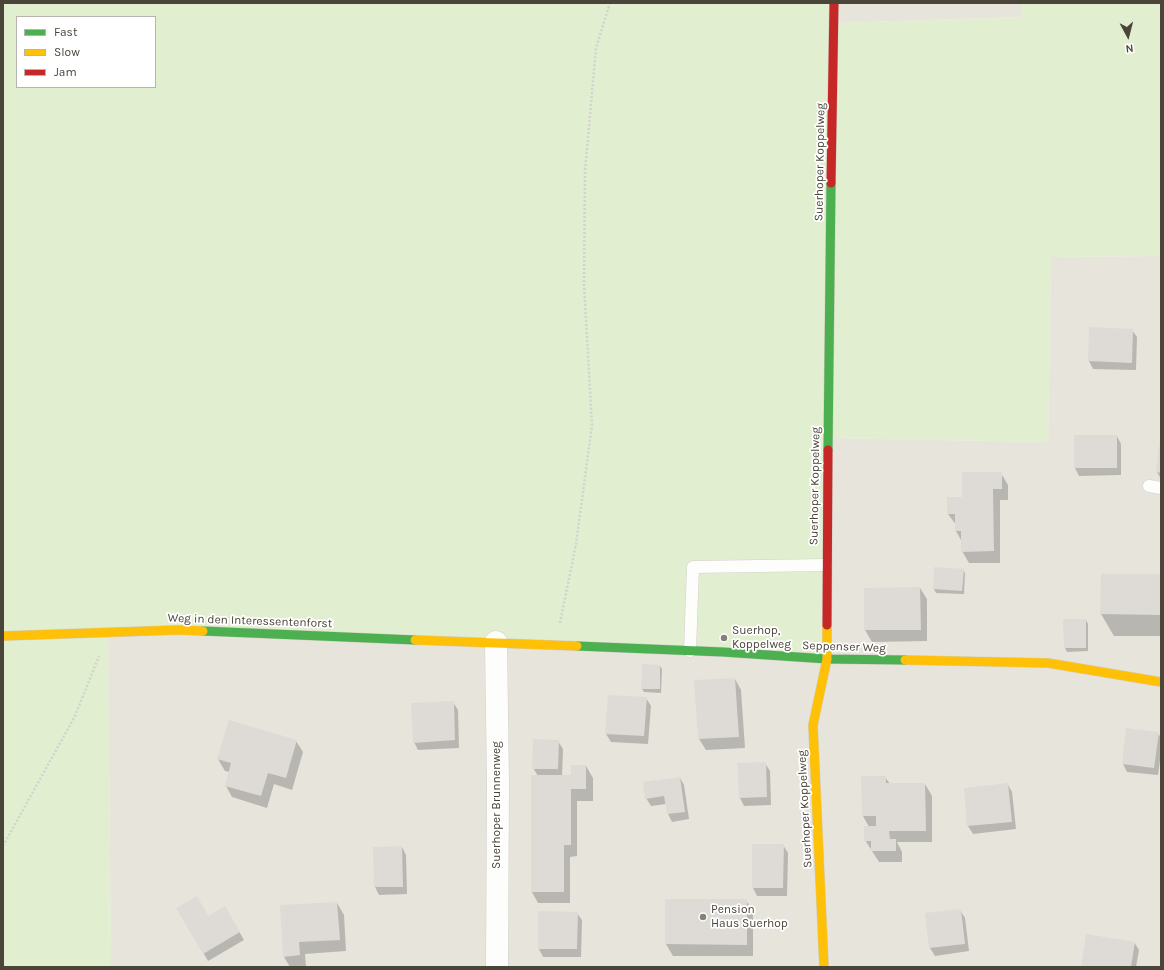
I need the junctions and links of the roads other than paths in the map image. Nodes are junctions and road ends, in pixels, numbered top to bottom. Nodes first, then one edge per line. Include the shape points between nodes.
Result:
1 (834, 3) edge
2 (826, 565) junction
3 (3, 636) edge
4 (496, 642) junction
5 (690, 650) junction
6 (827, 659) junction
7 (1161, 682) edge
8 (497, 967) edge
9 (824, 967) edge

1 - 2 street, Suerhoper Koppelweg
2 - 5 lane via 693,567
2 - 6 street, Suerhoper Koppelweg
3 - 4 street, Weg in den Interessentenforst via 177,630
4 - 5 street, Seppenser Weg
4 - 8 street, Suerhoper Brunnenweg
5 - 6 street, Seppenser Weg
6 - 7 street, Seppenser Weg via 1048,663
6 - 9 street, Suerhoper Koppelweg via 813,725

